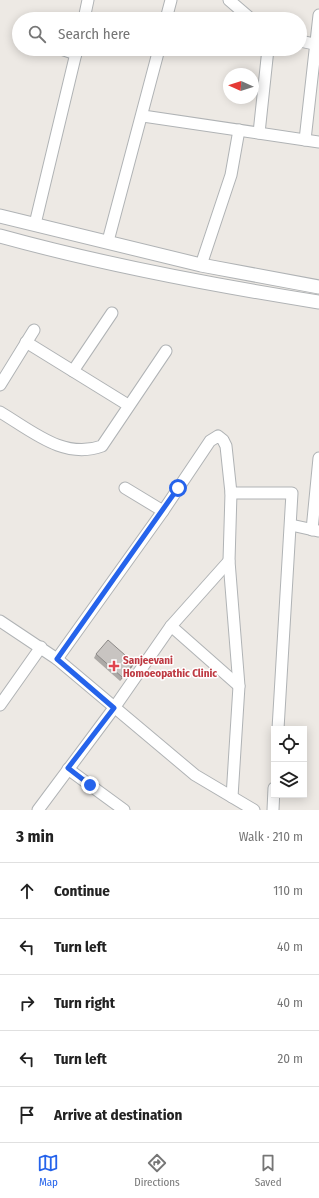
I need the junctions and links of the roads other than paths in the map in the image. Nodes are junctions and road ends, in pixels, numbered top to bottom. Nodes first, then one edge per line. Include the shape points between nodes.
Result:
1 (88, 0) edge
2 (171, 0) edge
3 (229, 0) edge
4 (85, 12) edge
5 (168, 12) edge
6 (243, 12) edge
7 (319, 15) edge
8 (307, 42) edge
9 (317, 44) edge
10 (75, 56) edge
11 (157, 56) edge
12 (267, 56) edge
13 (143, 116) junction
14 (239, 130) junction
15 (259, 133) junction
16 (305, 140) junction
17 (319, 142) edge
18 (0, 216) edge
19 (36, 224) junction
20 (0, 236) edge
21 (108, 241) junction
22 (201, 265) junction
23 (319, 287) edge
24 (319, 302) edge
25 (112, 313) dead end
26 (34, 330) dead end
27 (26, 342) junction
28 (166, 351) dead end
29 (73, 371) junction
30 (0, 385) edge
31 (128, 406) junction
32 (0, 412) edge
33 (319, 458) edge
34 (124, 488) dead end
35 (231, 493) junction
36 (163, 511) junction
37 (291, 525) junction
38 (316, 531) edge
39 (229, 561) junction
40 (0, 621) edge
41 (171, 626) junction
42 (41, 647) junction
43 (57, 659) junction
44 (239, 686) junction
45 (0, 705) edge
46 (114, 708) junction
47 (278, 726) edge
48 (68, 768) junction
49 (232, 797) junction
50 (273, 798) edge
51 (38, 810) edge
52 (124, 810) edge
53 (254, 810) edge
54 (272, 810) edge

1 - 4 street
2 - 5 street
3 - 6 street
7 - 9 street
8 - 9 street
9 - 16 street
10 - 19 street
11 - 13 street
12 - 15 street
13 - 14 street
13 - 21 street
14 - 15 street
14 - 22 street via 230,175
15 - 16 street
16 - 17 street
18 - 19 street
19 - 21 street
20 - 24 street via 180,279
21 - 22 street
22 - 23 street
25 - 29 street
26 - 27 street
27 - 29 street
27 - 30 street
28 - 31 street
29 - 31 street
31 - 32 street via 102,446 90,451 56,445
33 - 38 street
34 - 36 street
35 - 36 street via 226,446 218,436 210,441
35 - 37 street via 292,493
35 - 39 street
36 - 43 street
37 - 38 street
37 - 47 street
39 - 41 street
39 - 44 street
40 - 42 street
41 - 44 street
41 - 46 street
42 - 43 street
42 - 45 street
43 - 46 street
44 - 49 street
46 - 48 street
46 - 49 street via 195,775
48 - 51 street
48 - 52 street
49 - 53 street
50 - 54 street

